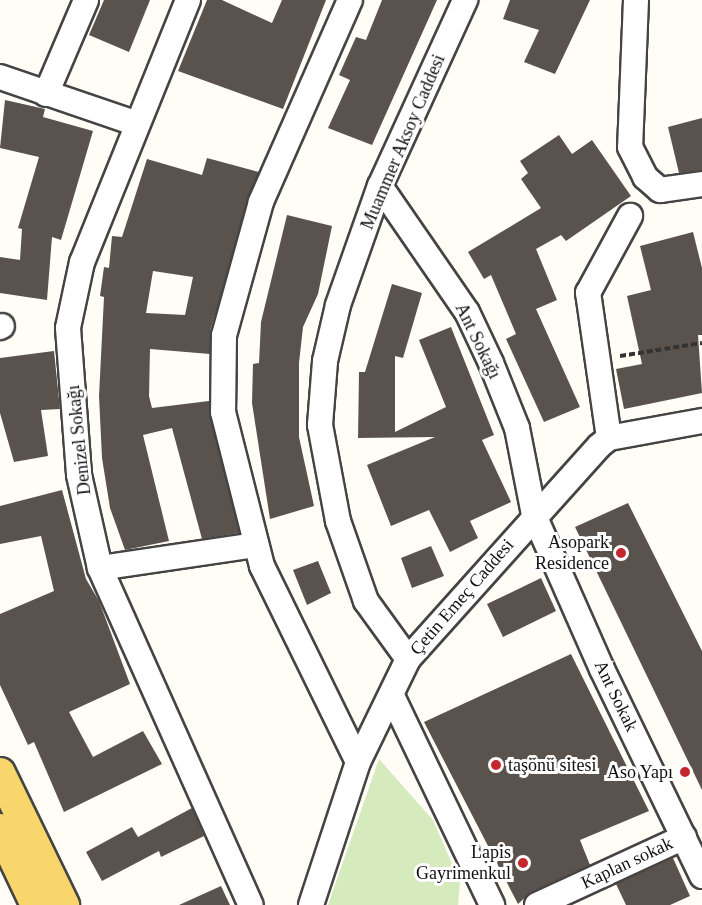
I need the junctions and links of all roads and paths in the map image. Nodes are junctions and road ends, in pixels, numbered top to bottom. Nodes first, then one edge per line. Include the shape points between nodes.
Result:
1 (86, 0) edge
2 (188, 0) edge
3 (350, 0) edge
4 (465, 0) edge
5 (636, 0) edge
6 (0, 77) edge
7 (46, 94) junction
8 (137, 124) junction
9 (702, 184) edge
10 (380, 186) junction
11 (630, 216) dead end
12 (702, 343) edge
13 (600, 359) junction
14 (702, 421) edge
15 (609, 438) junction
16 (534, 514) junction
17 (256, 545) junction
18 (100, 568) junction
19 (408, 659) junction
20 (392, 696) junction
21 (358, 762) junction
22 (0, 773) edge
23 (0, 829) edge
24 (684, 837) junction
25 (702, 876) edge
26 (36, 905) edge
27 (64, 905) edge
28 (251, 905) edge
29 (311, 905) edge
30 (492, 905) edge
31 (537, 905) edge

1 - 7 street
2 - 8 street, Denizel Sokağı
3 - 17 street via 261,202 224,335 224,412
4 - 10 street, Muammer Aksoy Caddesi
5 - 9 street via 630,147 645,177 660,190
6 - 7 street
7 - 8 street
8 - 18 street, Denizel Sokağı via 81,262 68,328 79,475
10 - 16 street, Ant Sokağı via 467,312 492,363 518,428
10 - 19 street, Muammer Aksoy Caddesi via 339,305 325,362 320,425 338,521 366,601
11 - 13 street via 588,293
12 - 13 path
13 - 15 street
14 - 15 street
15 - 16 street, Çetin Emeç Caddesi
16 - 19 street, Çetin Emeç Caddesi
16 - 24 street, Ant Sokak via 602,669
17 - 18 street
17 - 21 street via 293,635
18 - 28 street, Denizel Sokağı
19 - 20 street, Çetin Emeç Caddesi
20 - 21 street, Çetin Emeç Caddesi
20 - 30 street
21 - 29 street, Çetin Emeç Caddesi
22 - 27 main road
23 - 26 main road
24 - 25 street, Ant Sokak
24 - 31 street, Kaplan sokak

